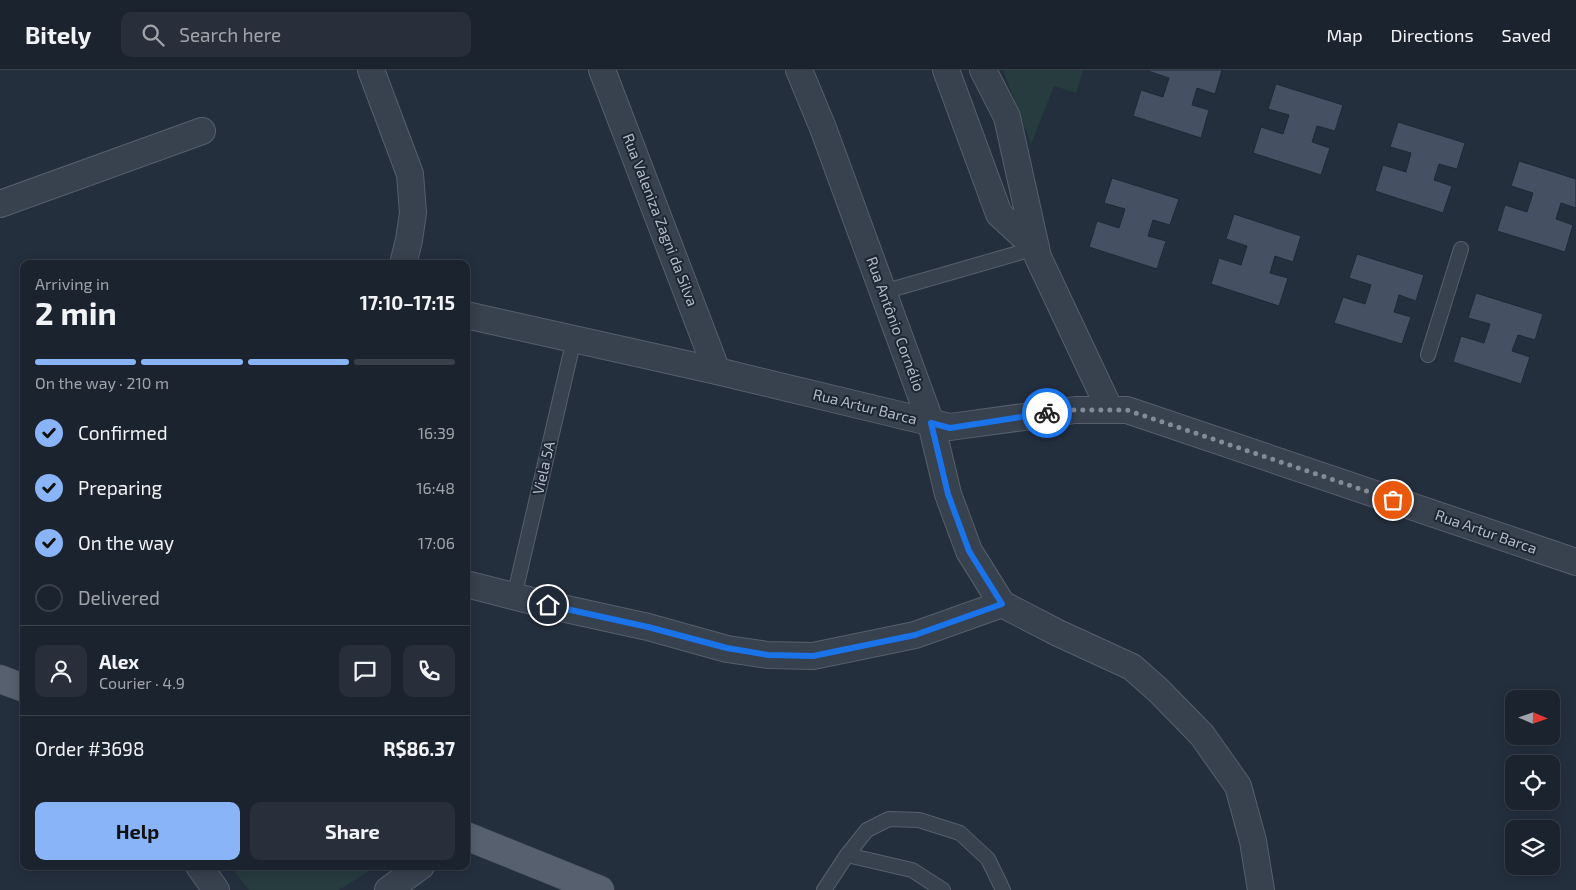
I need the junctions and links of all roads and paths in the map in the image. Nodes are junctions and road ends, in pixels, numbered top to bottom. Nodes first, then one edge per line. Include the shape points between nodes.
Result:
1 (371, 70) edge
2 (602, 70) edge
3 (799, 70) edge
4 (946, 70) edge
5 (983, 70) edge
6 (202, 131) dead end
7 (0, 204) edge
8 (1036, 248) junction
9 (1461, 250) dead end
10 (404, 260) edge
11 (883, 292) junction
12 (470, 316) edge
13 (574, 339) junction
14 (1428, 355) dead end
15 (717, 371) junction
16 (1110, 410) junction
17 (931, 423) junction
18 (1576, 562) edge
19 (470, 585) edge
20 (514, 597) junction
21 (1002, 604) junction
22 (0, 679) edge
23 (20, 686) edge
24 (470, 838) edge
25 (847, 856) junction
26 (202, 870) edge
27 (416, 870) edge
28 (216, 890) edge
29 (388, 890) edge
30 (597, 890) edge
31 (824, 890) edge
32 (943, 890) edge
33 (1003, 890) edge
34 (1261, 890) edge

1 - 10 street via 410,174 413,213
2 - 15 street, Rua Valeniza Zagni da Silva
3 - 11 street, Rua Antônio Cornélio
4 - 8 street via 999,214
5 - 8 street via 1007,118
6 - 7 street
8 - 11 lane
8 - 16 street
9 - 14 lane
11 - 17 street, Rua Antônio Cornélio
12 - 13 street, Rua Artur Barca
13 - 15 street, Rua Artur Barca
13 - 20 lane, Viela 5A
15 - 17 street, Rua Artur Barca
16 - 17 street, Rua Artur Barca via 1075,410 950,428
16 - 18 street, Rua Artur Barca via 1127,410 1173,425
17 - 21 street, Rua Antônio Cornélio via 948,494 969,551
19 - 20 street
20 - 21 street via 727,648 768,655 813,656 915,635
21 - 34 street via 1132,667 1202,735 1238,786 1253,841
22 - 23 main road
24 - 30 main road
25 - 31 lane
25 - 32 lane via 912,870
25 - 33 lane via 867,830 889,819 918,820 960,833 988,859
26 - 28 street
27 - 29 street

